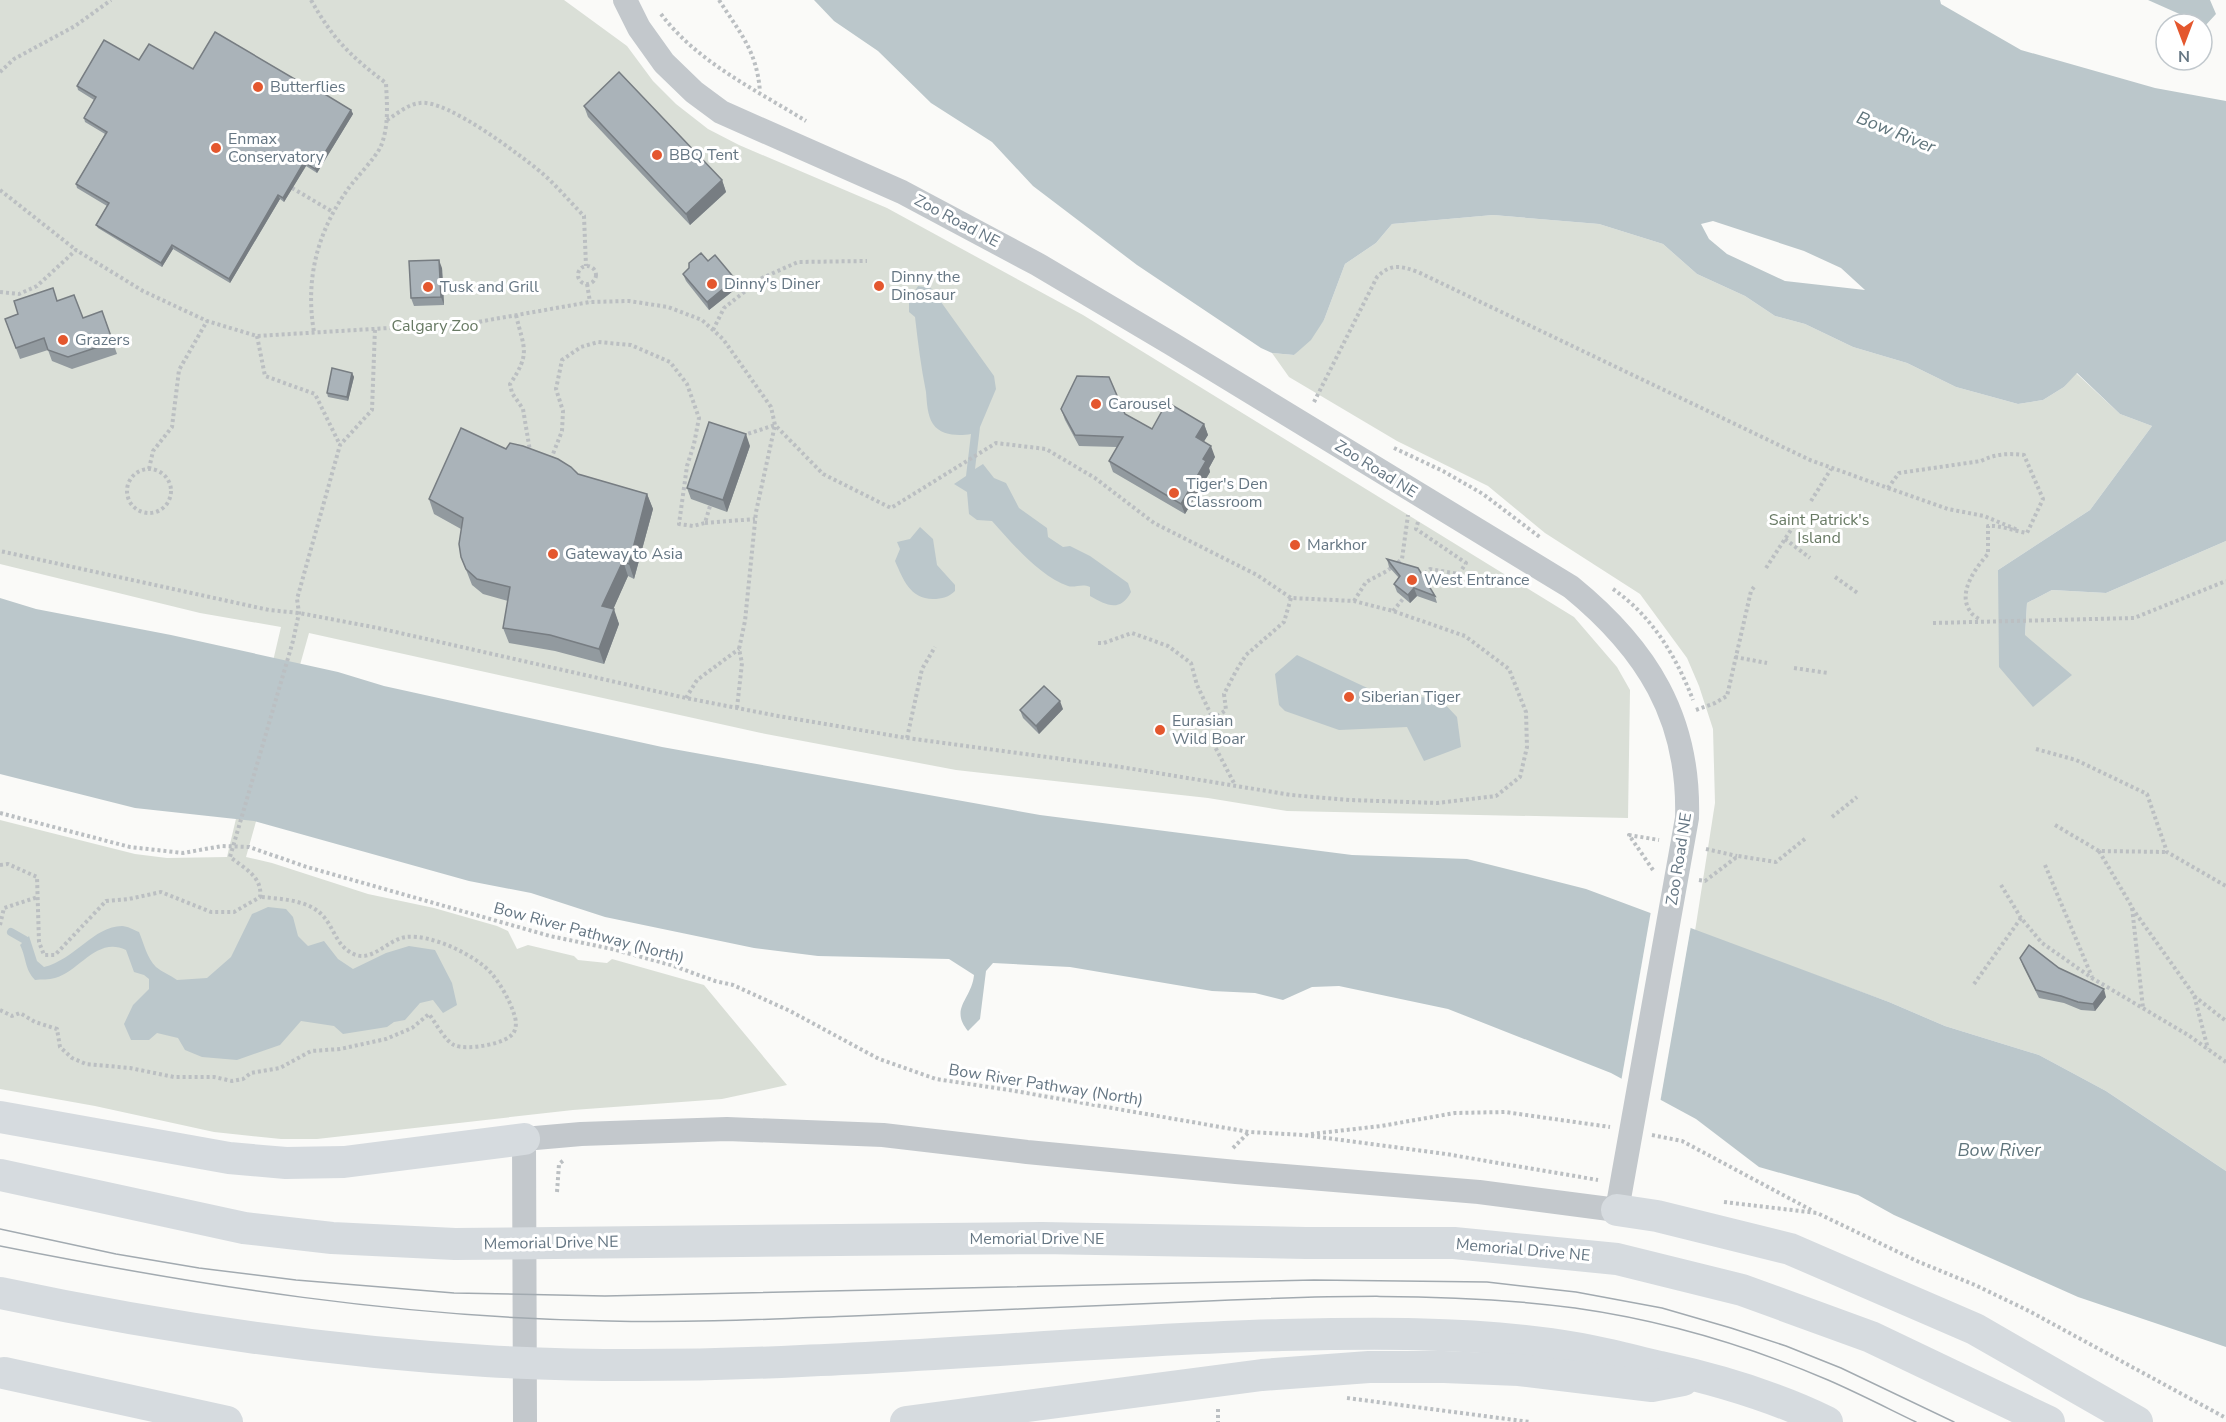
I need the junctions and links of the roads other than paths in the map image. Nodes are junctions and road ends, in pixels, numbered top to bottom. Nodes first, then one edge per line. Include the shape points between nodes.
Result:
1 (625, 0) edge
2 (0, 1117) edge
3 (524, 1139) junction
4 (0, 1175) edge
5 (1617, 1210) junction
6 (0, 1293) edge
7 (2, 1373) edge
8 (1702, 1376) junction
9 (525, 1421) edge
10 (152, 1422) edge
11 (227, 1422) edge
12 (906, 1422) edge
13 (1827, 1422) edge
14 (2049, 1422) edge
15 (2137, 1422) edge

1 - 5 street, Zoo Road NE via 664,63 721,112 902,192 1037,264 1183,350 1571,587 1602,612 1639,655 1677,732 1686,765 1687,818 1615,1176
2 - 3 highway via 229,1158 286,1163 344,1162
3 - 5 street via 727,1129 883,1135 1236,1172 1479,1192
3 - 9 street
4 - 14 highway, Memorial Drive NE via 244,1228 422,1243 1042,1238 1454,1243 1617,1259 1742,1290 1871,1336
5 - 15 highway via 1790,1249 1975,1329
6 - 8 highway via 99,1314 297,1344 485,1360 633,1365 801,1361 1174,1339 1373,1333 1553,1345
7 - 10 highway
7 - 11 highway
8 - 12 highway via 1652,1386 1519,1370 1369,1368 1262,1375
8 - 13 highway

